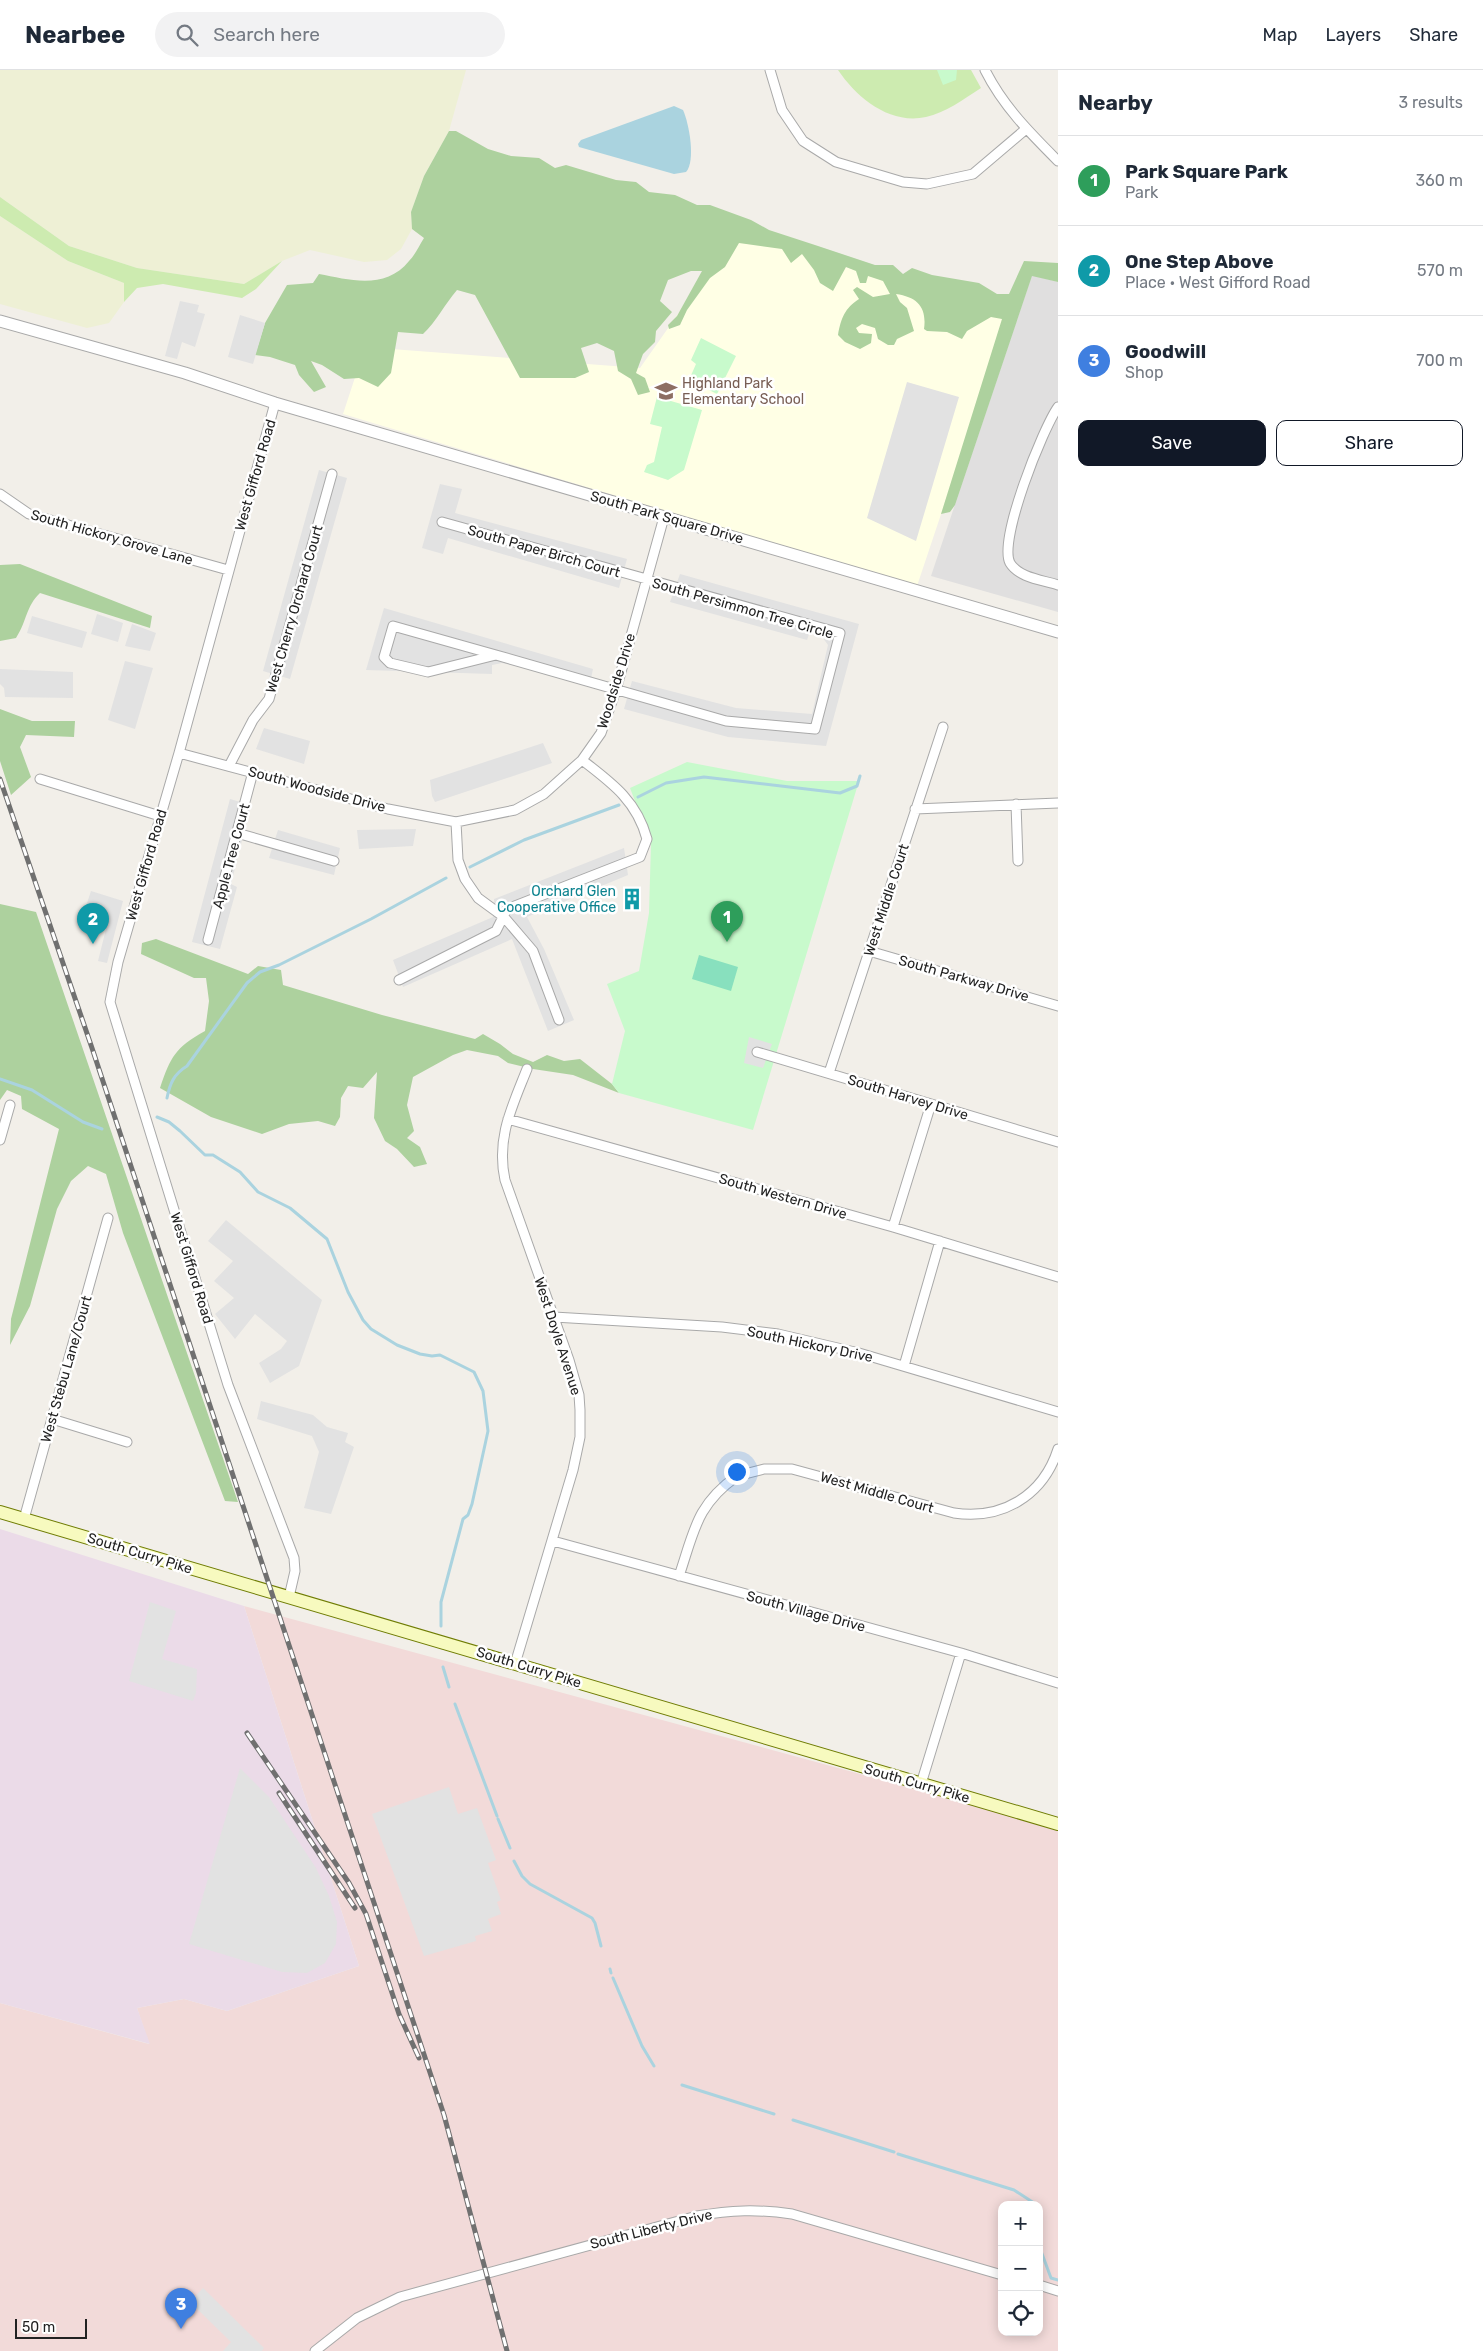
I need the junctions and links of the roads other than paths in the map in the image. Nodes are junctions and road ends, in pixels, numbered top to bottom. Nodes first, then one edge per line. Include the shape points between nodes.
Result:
1 (770, 70) edge
2 (986, 70) edge
3 (1026, 129) junction
4 (1058, 161) edge
5 (0, 322) edge
6 (275, 403) junction
7 (1058, 406) edge
8 (332, 474) dead end
9 (0, 494) edge
10 (664, 517) junction
11 (442, 522) dead end
12 (228, 570) junction
13 (646, 580) junction
14 (1058, 585) edge
15 (1058, 632) edge
16 (496, 655) junction
17 (616, 690) junction
18 (944, 727) dead end
19 (179, 753) junction
20 (582, 760) junction
21 (229, 766) junction
22 (253, 772) junction
23 (40, 779) dead end
24 (1058, 803) edge
25 (1016, 804) junction
26 (915, 809) junction
27 (160, 816) junction
28 (456, 822) junction
29 (237, 833) junction
30 (334, 861) dead end
31 (1018, 861) dead end
32 (504, 916) junction
33 (208, 940) dead end
34 (869, 951) junction
35 (399, 980) dead end
36 (1058, 1006) edge
37 (559, 1020) dead end
38 (757, 1052) dead end
39 (527, 1069) dead end
40 (829, 1073) junction
41 (931, 1104) junction
42 (10, 1105) dead end
43 (508, 1119) junction
44 (0, 1140) edge
45 (1058, 1142) edge
46 (108, 1218) dead end
47 (893, 1227) junction
48 (940, 1241) junction
49 (1058, 1277) edge
50 (554, 1317) junction
51 (904, 1366) junction
52 (1058, 1412) edge
53 (52, 1419) junction
54 (127, 1442) dead end
55 (1058, 1449) edge
56 (0, 1512) edge
57 (24, 1519) junction
58 (553, 1541) junction
59 (679, 1576) junction
60 (289, 1597) junction
61 (961, 1653) junction
62 (515, 1664) junction
63 (1058, 1683) edge
64 (920, 1784) junction
65 (1058, 1824) edge
66 (998, 2274) edge
67 (1043, 2286) edge
68 (1058, 2291) edge
69 (315, 2351) edge

1 - 3 street via 782,110 802,141 836,162 903,182 928,184 973,174
2 - 3 street
3 - 4 street
5 - 6 street, West Gifford Road via 185,373
6 - 10 street, South Park Square Drive
6 - 12 street, West Gifford Road
7 - 14 street via 1049,419 1032,464 1011,525 1007,549 1010,562 1020,573
8 - 21 street, West Cherry Orchard Court via 269,699 253,720
9 - 12 street, South Hickory Grove Lane via 29,514
10 - 13 street, Woodside Drive
10 - 15 street, South Park Square Drive
11 - 13 street, South Paper Birch Court
12 - 19 street, West Gifford Road
13 - 17 street, Woodside Drive
13 - 17 street, South Persimmon Tree Circle via 840,633 815,729 726,721
16 - 16 street via 428,672 390,663 384,657 393,626
16 - 17 street
17 - 20 street, Woodside Drive via 601,733
18 - 26 street, West Middle Court
19 - 21 street, South Woodside Drive
19 - 27 street, West Gifford Road
20 - 28 street, Woodside Drive via 544,794 515,810
20 - 32 street via 620,790 635,809 648,838 640,856 507,909
21 - 22 street, South Woodside Drive
22 - 28 street, South Woodside Drive via 388,809
22 - 29 street, Apple Tree Court
23 - 27 street
24 - 25 street
25 - 26 street
25 - 31 street
26 - 34 street, West Middle Court
27 - 60 street, West Gifford Road via 118,962 110,1002 228,1385 294,1558 295,1571
28 - 32 street via 458,860 465,879 478,898
29 - 30 street
29 - 33 street, Apple Tree Court
32 - 35 street via 496,931
32 - 37 street via 533,951
34 - 36 street, South Parkway Drive
34 - 40 street, West Middle Court
38 - 40 street, South Harvey Drive
39 - 43 street, West Doyle Avenue
40 - 41 street, South Harvey Drive
41 - 45 street, South Harvey Drive
41 - 47 street
42 - 44 street
43 - 47 street, South Western Drive
43 - 50 street, West Doyle Avenue via 501,1154 505,1180
46 - 53 street, West Stebu Lane/Court
47 - 48 street, South Western Drive
48 - 49 street, South Western Drive
48 - 51 street
50 - 51 street, South Hickory Drive via 756,1330 835,1346
50 - 58 street, West Doyle Avenue via 577,1388 580,1424 577,1452
51 - 52 street, South Hickory Drive
53 - 54 street
53 - 57 street, West Stebu Lane/Court
55 - 59 street, West Middle Court via 1042,1482 1017,1505 996,1512 968,1515 792,1469 736,1474 709,1500 697,1521
56 - 57 main road, South Curry Pike
57 - 60 main road, South Curry Pike
58 - 59 street, South Village Drive
58 - 62 street, West Doyle Avenue
59 - 61 street, South Village Drive
60 - 62 main road, South Curry Pike
61 - 63 street, South Village Drive
61 - 64 street
62 - 64 main road, South Curry Pike
64 - 65 main road, South Curry Pike
66 - 69 street, South Liberty Drive via 792,2214 729,2210 400,2297 357,2318
67 - 68 street

